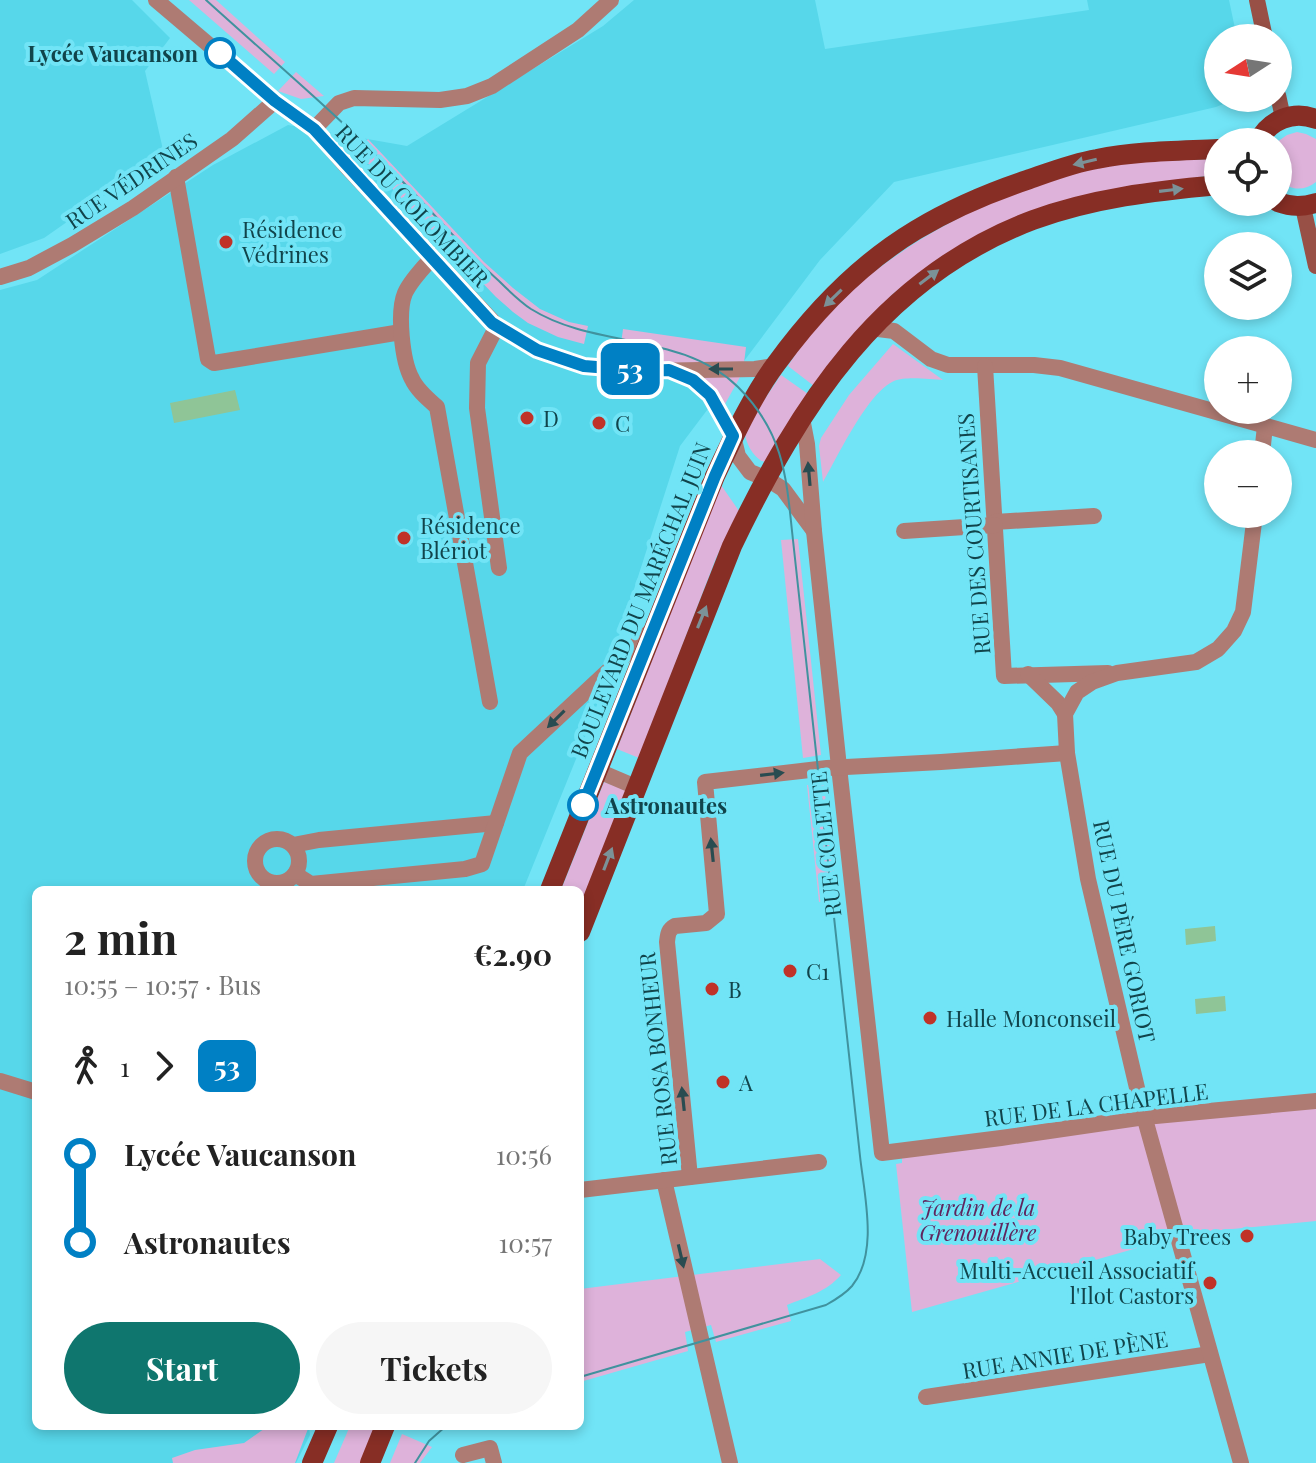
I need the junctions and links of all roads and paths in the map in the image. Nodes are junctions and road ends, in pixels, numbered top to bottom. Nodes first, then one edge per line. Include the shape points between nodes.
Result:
1 (156, 0) edge
2 (611, 0) edge
3 (1257, 0) edge
4 (1262, 24) edge
5 (275, 101) junction
6 (1282, 112) edge
7 (1283, 118) junction
8 (1316, 119) edge
9 (1267, 128) edge
10 (314, 129) junction
11 (1204, 150) edge
12 (176, 177) junction
13 (1204, 187) edge
14 (1309, 205) edge
15 (432, 258) junction
16 (1316, 266) edge
17 (0, 277) edge
18 (497, 326) junction
19 (870, 328) junction
20 (401, 332) junction
21 (774, 366) junction
22 (985, 366) junction
23 (669, 370) junction
24 (802, 418) junction
25 (1265, 426) junction
26 (733, 436) junction
27 (1264, 440) edge
28 (1316, 440) edge
29 (767, 479) junction
30 (1094, 516) dead end
31 (995, 523) junction
32 (1253, 528) edge
33 (814, 531) junction
34 (904, 531) dead end
35 (499, 568) dead end
36 (654, 628) junction
37 (1117, 673) junction
38 (1028, 674) junction
39 (490, 702) dead end
40 (1065, 714) junction
41 (1067, 753) junction
42 (839, 767) junction
43 (596, 770) junction
44 (636, 787) junction
45 (496, 823) junction
46 (293, 845) junction
47 (295, 874) junction
48 (263, 885) edge
49 (552, 886) edge
50 (584, 922) edge
51 (0, 1081) edge
52 (32, 1091) edge
53 (1316, 1101) edge
54 (1145, 1117) junction
55 (882, 1153) joint
56 (819, 1162) dead end
57 (690, 1177) junction
58 (664, 1180) junction
59 (584, 1190) edge
60 (1210, 1354) junction
61 (926, 1397) dead end
62 (326, 1430) edge
63 (327, 1430) edge
64 (327, 1430) edge
65 (383, 1430) edge
66 (463, 1455) dead end
67 (305, 1463) edge
68 (312, 1463) edge
69 (321, 1463) edge
70 (370, 1463) edge
71 (494, 1463) edge
72 (730, 1463) edge
73 (1241, 1463) edge

1 - 5 street, RUE DU COLOMBIER
2 - 10 street via 578,30 492,86 440,100 354,98 339,103
3 - 4 main road
5 - 10 street, RUE DU COLOMBIER
5 - 12 street, RUE VÉDRINES
6 - 7 main road
7 - 8 main road
7 - 9 main road
10 - 15 street, RUE DU COLOMBIER
11 -> 21 main road, BOULEVARD DU MARÉCHAL JUIN via 1076,163 984,195 915,230 858,274
12 - 17 street, RUE VÉDRINES via 72,245
12 - 20 street via 208,359 214,363
19 -> 13 main road via 935,273 1003,233 1100,201
14 - 16 main road
15 - 18 street, RUE DU COLOMBIER
15 - 20 street via 403,296
18 - 23 street, RUE DU COLOMBIER via 537,350 584,366
18 - 35 street via 478,363 477,408
19 - 22 street via 894,331 948,365
19 - 24 main road
20 - 39 street via 412,380 437,407
21 -> 23 street, RUE DU COLOMBIER
21 - 26 main road, BOULEVARD DU MARÉCHAL JUIN
22 - 25 street via 1060,368
22 - 31 street, RUE DES COURTISANES
23 - 26 street, RUE DU COLOMBIER via 710,395
24 - 29 main road
33 -> 24 street, RUE COLETTE
25 - 27 street
25 - 28 street
26 - 29 street, RUE DU COLOMBIER via 738,456 750,472
26 - 36 main road, BOULEVARD DU MARÉCHAL JUIN
29 - 33 street via 783,489
44 -> 29 main road via 721,570
30 - 31 street
31 - 34 street
31 - 38 street, RUE DES COURTISANES via 1004,676
32 - 37 street via 1243,612 1218,649 1196,662
33 - 42 street, RUE COLETTE
36 - 43 main road, BOULEVARD DU MARÉCHAL JUIN
36 -> 45 street via 520,753
37 - 38 street, RUE DES COURTISANES
37 - 40 street via 1077,692
38 - 40 street, RUE DES COURTISANES
40 - 41 street, RUE DU PÈRE GORIOT
41 - 42 street
41 - 54 street, RUE DU PÈRE GORIOT via 1088,879
42 - 55 street, RUE COLETTE
57 -> 42 street, RUE ROSA BONHEUR via 667,942 675,926 706,923 717,914 705,782
43 - 44 street
43 - 49 main road, BOULEVARD DU MARÉCHAL JUIN
50 -> 44 main road
45 - 46 street
45 - 47 street via 482,864 465,869 311,884
46 - 47 street via 299,858
46 - 48 street via 272,839 259,847 255,861
47 - 48 street via 285,882
51 - 52 street
53 - 54 street, RUE DE LA CHAPELLE
54 - 55 street, RUE DE LA CHAPELLE
54 - 60 street, RUE DU PÈRE GORIOT
56 - 57 street
57 - 58 street
58 - 59 street
58 -> 72 street
60 - 61 street, RUE ANNIE DE PÈNE
60 - 73 street, RUE DU PÈRE GORIOT
62 - 67 main road
63 - 68 main road
64 - 69 main road
65 - 70 main road
66 - 71 street via 490,1448

